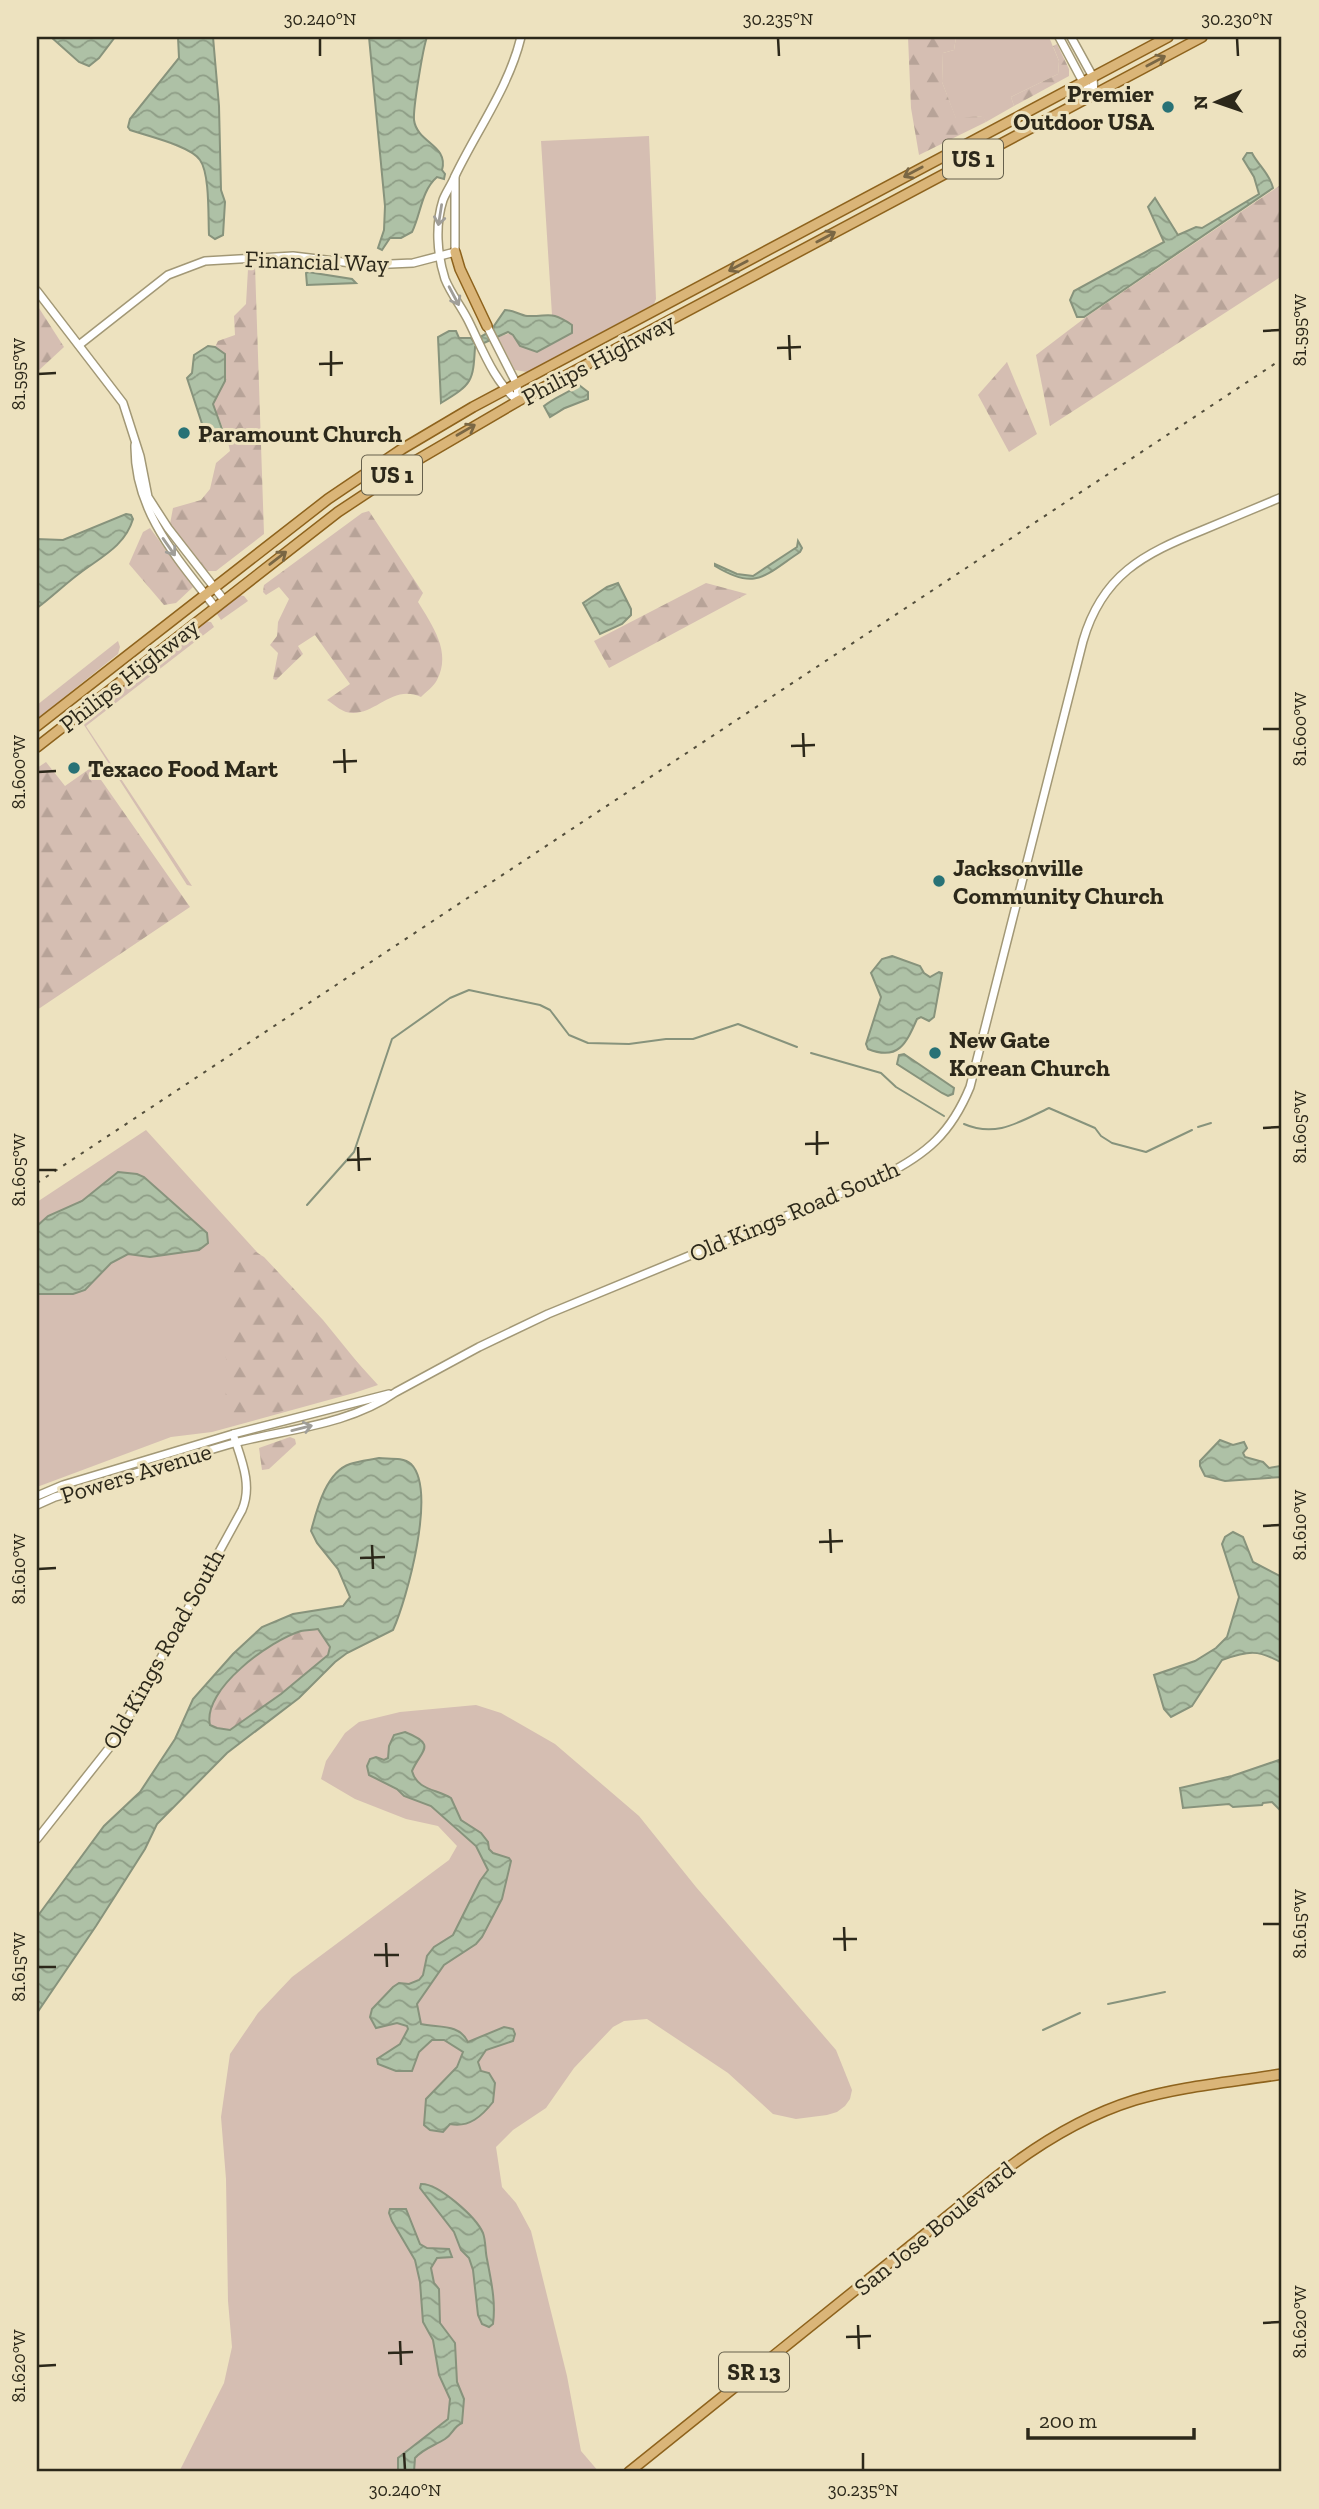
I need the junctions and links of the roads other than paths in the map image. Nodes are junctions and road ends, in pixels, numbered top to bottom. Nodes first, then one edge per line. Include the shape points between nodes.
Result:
1 (521, 37) edge
2 (1059, 37) edge
3 (1071, 37) edge
4 (1168, 37) edge
5 (1202, 37) edge
6 (1186, 40) edge
7 (1093, 77) junction
8 (1083, 82) junction
9 (1094, 94) junction
10 (455, 177) junction
11 (798, 233) junction
12 (806, 248) junction
13 (456, 252) junction
14 (440, 256) junction
15 (37, 291) edge
16 (665, 305) junction
17 (478, 308) junction
18 (465, 314) junction
19 (672, 319) junction
20 (487, 326) joint
21 (613, 332) junction
22 (79, 345) junction
23 (621, 347) junction
24 (517, 385) junction
25 (505, 391) junction
26 (518, 401) junction
27 (135, 438) junction
28 (368, 471) junction
29 (377, 485) junction
30 (1282, 497) edge
31 (214, 587) junction
32 (205, 594) junction
33 (224, 600) junction
34 (215, 607) junction
35 (63, 705) junction
36 (73, 719) junction
37 (37, 726) edge
38 (37, 747) edge
39 (396, 1392) junction
40 (233, 1434) junction
41 (236, 1443) junction
42 (37, 1496) edge
43 (37, 1505) edge
44 (37, 1839) edge
45 (1282, 2074) edge
46 (629, 2472) edge

1 - 10 street via 500,95
2 - 8 street
3 - 7 street
4 - 7 main road, Philips Highway / US 1
5 - 6 main road, Philips Highway / US 1
9 -> 6 main road, Philips Highway / US 1
7 - 8 main road, Philips Highway / US 1
7 - 9 street
8 - 9 street
8 -> 11 main road, Philips Highway / US 1
12 -> 9 main road, Philips Highway / US 1
10 - 13 street
10 -> 14 street via 443,199 439,220
11 - 12 main road
11 -> 16 main road, Philips Highway / US 1
12 - 19 main road, Philips Highway / US 1
13 - 14 street, Financial Way
13 - 17 main road
14 -> 18 street via 454,299
14 - 22 street, Financial Way via 413,263 368,265 293,256 205,261 168,275
15 - 22 street
16 - 19 main road
16 - 21 main road, Philips Highway / US 1
17 - 18 street
17 - 20 main road
18 - 25 street
19 - 23 main road, Philips Highway / US 1
20 - 24 street
21 - 23 main road
21 - 24 main road, Philips Highway / US 1
22 - 27 street via 121,401
23 - 26 main road, Philips Highway / US 1
24 - 25 main road, Philips Highway / US 1
24 - 26 street
25 - 26 street
25 - 28 main road, Philips Highway / US 1
29 -> 26 main road, Philips Highway / US 1
27 - 31 street via 153,505
27 -> 32 street via 136,475 145,504 172,552
28 - 29 main road
28 - 31 main road, Philips Highway / US 1
33 -> 29 main road, Philips Highway / US 1
30 - 39 street, Old Kings Road South via 1154,551 1126,569 1100,600 1083,641 970,1087 940,1138 914,1160 883,1176 548,1314
31 - 32 main road, Philips Highway / US 1
31 - 33 street
32 - 34 street
32 - 35 main road, Philips Highway / US 1
33 - 34 main road, Philips Highway / US 1
34 - 36 main road, Philips Highway / US 1
35 - 36 main road
35 - 37 main road, Philips Highway / US 1
36 - 38 main road, Philips Highway / US 1
39 - 40 street, Old Kings Road South
41 -> 39 street, Old Kings Road South via 334,1420 383,1402
40 - 41 street, Old Kings Road South
40 - 42 street, Powers Avenue
41 - 43 street, Powers Avenue
41 - 44 street, Old Kings Road South via 247,1480 242,1510 117,1738
45 - 46 main road, San Jose Boulevard / SR 13 via 1135,2100 1049,2138

